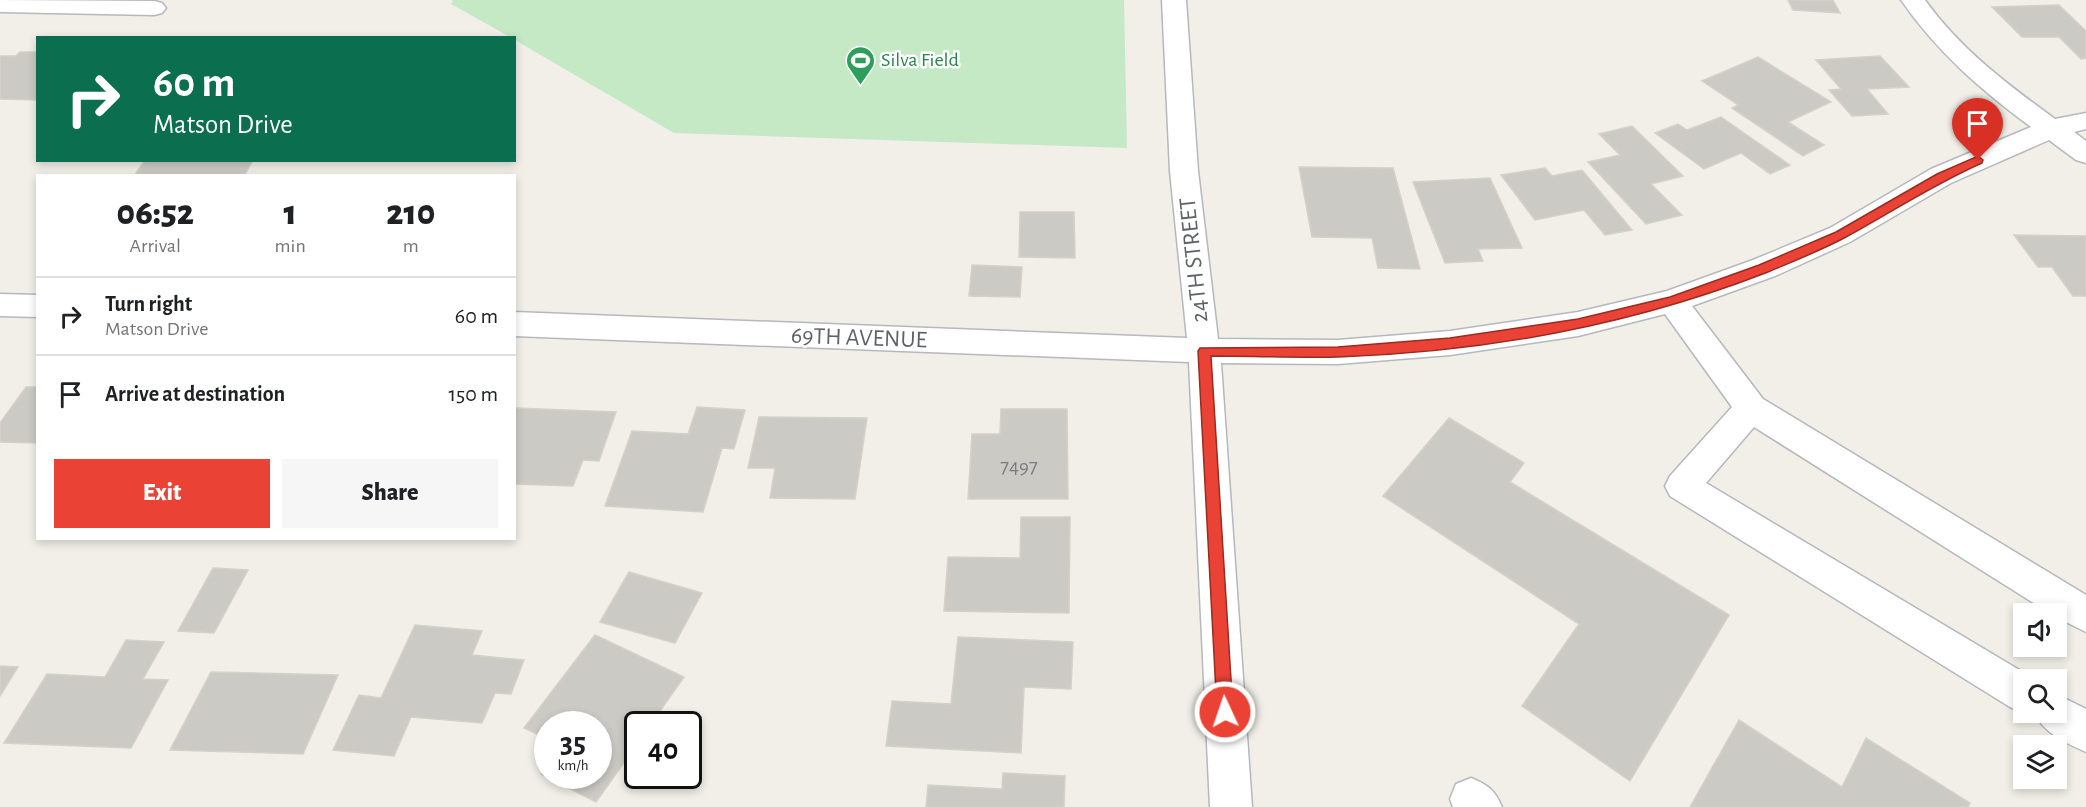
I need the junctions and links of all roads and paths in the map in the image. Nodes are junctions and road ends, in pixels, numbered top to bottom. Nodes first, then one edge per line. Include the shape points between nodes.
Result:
1 (1174, 0) edge
2 (1913, 0) edge
3 (0, 5) edge
4 (154, 8) dead end
5 (2086, 121) edge
6 (2052, 128) junction
7 (2086, 154) edge
8 (1672, 301) junction
9 (0, 305) edge
10 (36, 306) edge
11 (516, 324) edge
12 (1204, 351) junction
13 (1750, 408) junction
14 (2086, 615) edge
15 (2013, 687) edge
16 (2067, 720) edge
17 (2086, 732) edge
18 (1231, 807) edge

1 - 12 street, 24TH STREET via 1184,171
2 - 6 street via 1951,46 1996,87
3 - 4 street
5 - 6 street, 69TH AVENUE
6 - 7 street
6 - 8 street, 69TH AVENUE via 1941,176 1840,235
8 - 12 street, 69TH AVENUE via 1578,324 1450,343 1338,352
8 - 13 street
9 - 10 street
11 - 12 street, 69TH AVENUE
12 - 18 street, 24TH STREET
13 - 14 street
13 - 15 street via 1682,486
16 - 17 street

